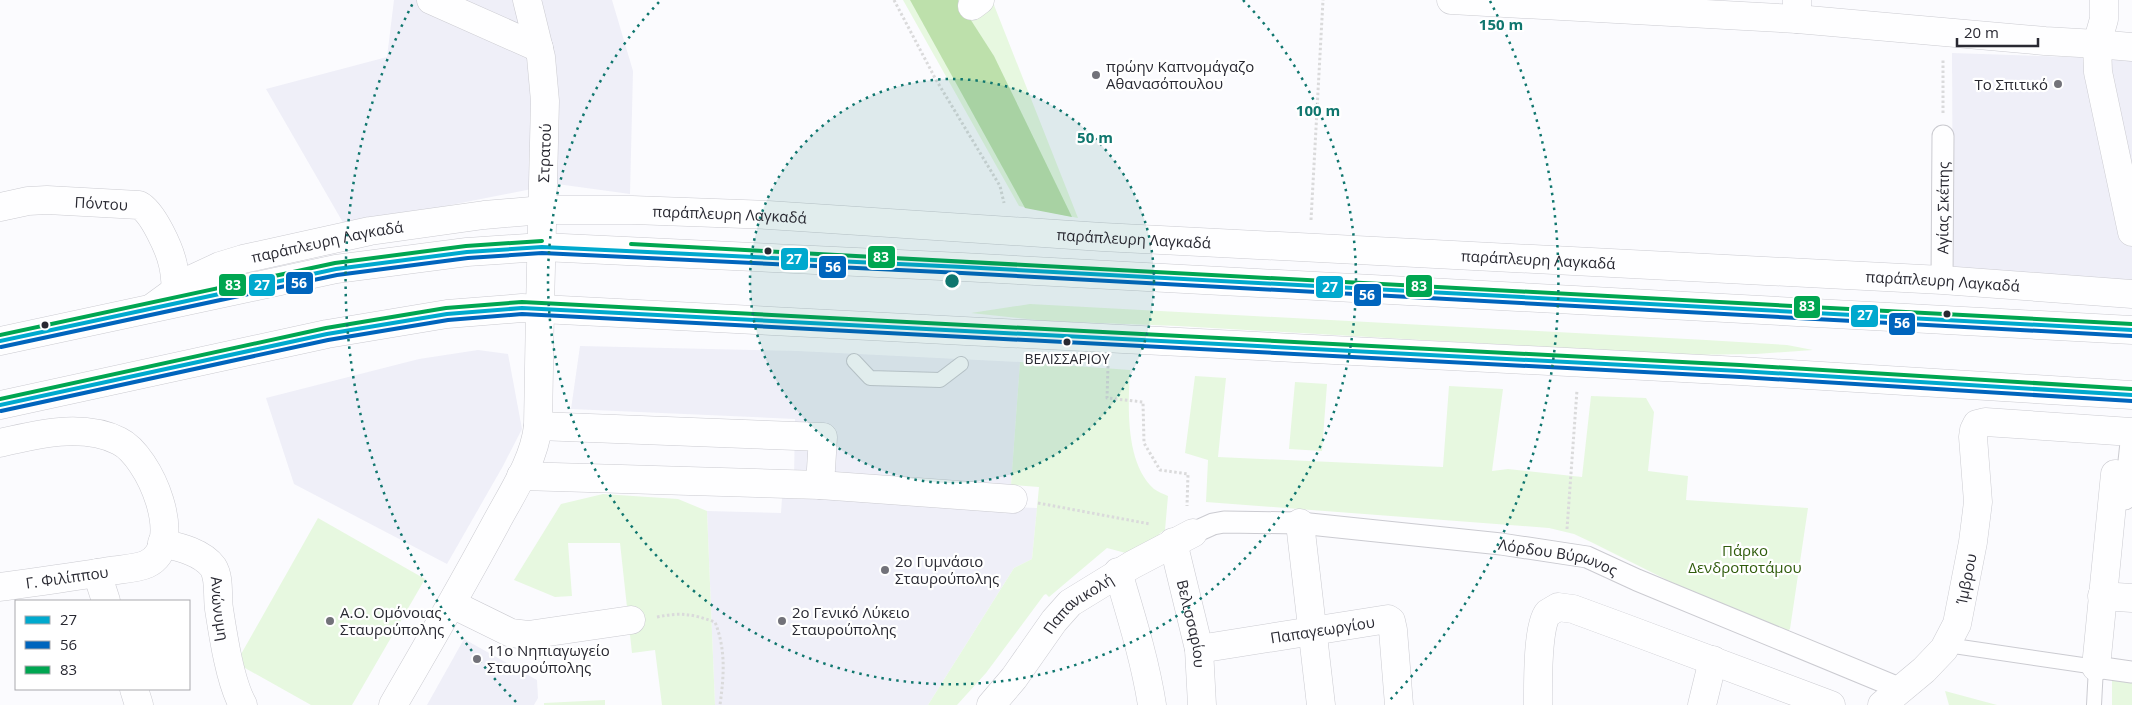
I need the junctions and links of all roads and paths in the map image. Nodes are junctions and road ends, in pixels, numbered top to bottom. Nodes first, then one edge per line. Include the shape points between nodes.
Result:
1 (431, 0) edge
2 (527, 0) edge
3 (894, 0) edge
4 (1322, 0) edge
5 (1451, 0) edge
6 (2104, 0) edge
7 (1542, 2) edge
8 (1797, 10) edge
9 (1942, 32) junction
10 (2097, 44) junction
11 (2132, 47) edge
12 (539, 48) junction
13 (1943, 136) joint
14 (2126, 178) edge
15 (0, 207) edge
16 (543, 210) junction
17 (1011, 231) junction
18 (2132, 232) edge
19 (542, 247) junction
20 (1309, 248) junction
21 (1942, 280) junction
22 (176, 288) junction
23 (2132, 294) edge
24 (153, 307) junction
25 (540, 308) junction
26 (2132, 330) edge
27 (1109, 338) junction
28 (0, 341) edge
29 (854, 361) dead end
30 (1579, 362) junction
31 (960, 364) dead end
32 (2132, 395) edge
33 (0, 405) edge
34 (538, 426) junction
35 (2132, 433) edge
36 (0, 443) edge
37 (2115, 474) dead end
38 (521, 476) junction
39 (820, 485) junction
40 (1013, 499) joint
41 (1300, 523) junction
42 (1183, 537) junction
43 (162, 543) junction
44 (1565, 554) junction
45 (1118, 572) junction
46 (97, 573) junction
47 (0, 587) edge
48 (2116, 597) edge
49 (106, 600) edge
50 (452, 604) junction
51 (631, 620) joint
52 (1313, 630) junction
53 (1947, 645) junction
54 (1199, 649) junction
55 (1712, 660) junction
56 (2102, 668) junction
57 (2132, 672) edge
58 (134, 690) edge
59 (1892, 697) edge
60 (139, 705) edge
61 (243, 705) edge
62 (393, 705) edge
63 (720, 705) edge
64 (991, 705) edge
65 (1152, 705) edge
66 (1202, 705) edge
67 (1321, 705) edge
68 (1399, 705) edge
69 (1538, 705) edge
70 (1702, 705) edge
71 (1831, 705) edge
72 (2094, 705) edge

1 - 12 main road
2 - 12 main road, Στρατού
3 - 17 path via 935,78 1000,186
4 - 20 path
5 - 7 main road
6 - 10 main road via 2104,19
7 - 8 main road
8 - 9 main road
9 - 10 main road
9 - 13 path
10 - 11 main road
10 - 14 main road via 2102,94
12 - 16 main road, Στρατού via 545,101
13 - 21 street, Αγίας Σκέπης
14 - 18 main road
15 - 22 main road, Πόντου via 28,200 128,203 143,207 152,218 171,258
16 - 17 main road, παράπλευρη Λαγκαδά via 768,215
16 - 19 main road, Στρατού
16 - 22 main road, παράπλευρη Λαγκαδά via 370,231 244,259 205,272
17 - 20 main road, παράπλευρη Λαγκαδά
19 - 24 main road via 467,252 336,269
19 - 25 main road, Στρατού
19 - 26 main road via 962,266
20 - 21 main road, παράπλευρη Λαγκαδά
21 - 23 main road, παράπλευρη Λαγκαδά
22 - 24 main road, παράπλευρη Λαγκαδά
24 - 28 main road
25 - 27 main road
25 - 33 main road via 446,314 327,334
25 - 34 main road, Στρατού
27 - 30 main road
27 - 42 path via 1107,398 1143,402 1144,443 1160,470 1188,474
29 - 31 lane via 870,378 940,380
30 - 32 main road
30 - 44 path
34 - 38 main road, Στρατού via 536,442
34 - 39 main road via 823,437
35 - 48 street
35 - 53 main road, Ίμβρου via 2054,425 1977,424 1973,437 1978,488 1975,532 1959,613
36 - 43 main road via 51,433 84,432 102,434 125,444 140,458 158,493 163,516
37 - 48 main road
38 - 39 main road
38 - 50 main road, Στρατού
39 - 40 main road
40 - 42 path via 1082,510
41 - 42 street, Λόρδου Βύρωνος via 1224,522
41 - 44 street, Λόρδου Βύρωνος
41 - 52 main road
42 - 45 main road, Παπανικολή
42 - 54 main road, Βελισσαρίου
43 - 46 main road, Γ. Φιλίππου via 157,555 147,564
43 - 61 main road, Ανώνυμη via 197,554 213,568 236,691
44 - 59 street, Λόρδου Βύρωνος via 1587,557
45 - 64 main road, Παπανικολή via 1062,611
45 - 65 main road
46 - 47 main road, Γ. Φιλίππου
46 - 49 main road
48 - 56 main road
50 - 51 main road via 511,633 528,635
50 - 62 main road, Στρατού
51 - 63 path via 675,613 692,614 715,622 722,639 725,666
52 - 54 main road, Παπαγεωργίου
52 - 67 main road
52 - 68 main road, Παπαγεωργίου via 1391,620
53 - 56 lane
53 - 59 main road, Ίμβρου
54 - 66 main road, Βελισσαρίου
55 - 69 main road via 1573,609 1558,607 1547,614 1544,622
55 - 70 main road
55 - 71 main road
56 - 57 street
56 - 72 lane
58 - 60 main road

